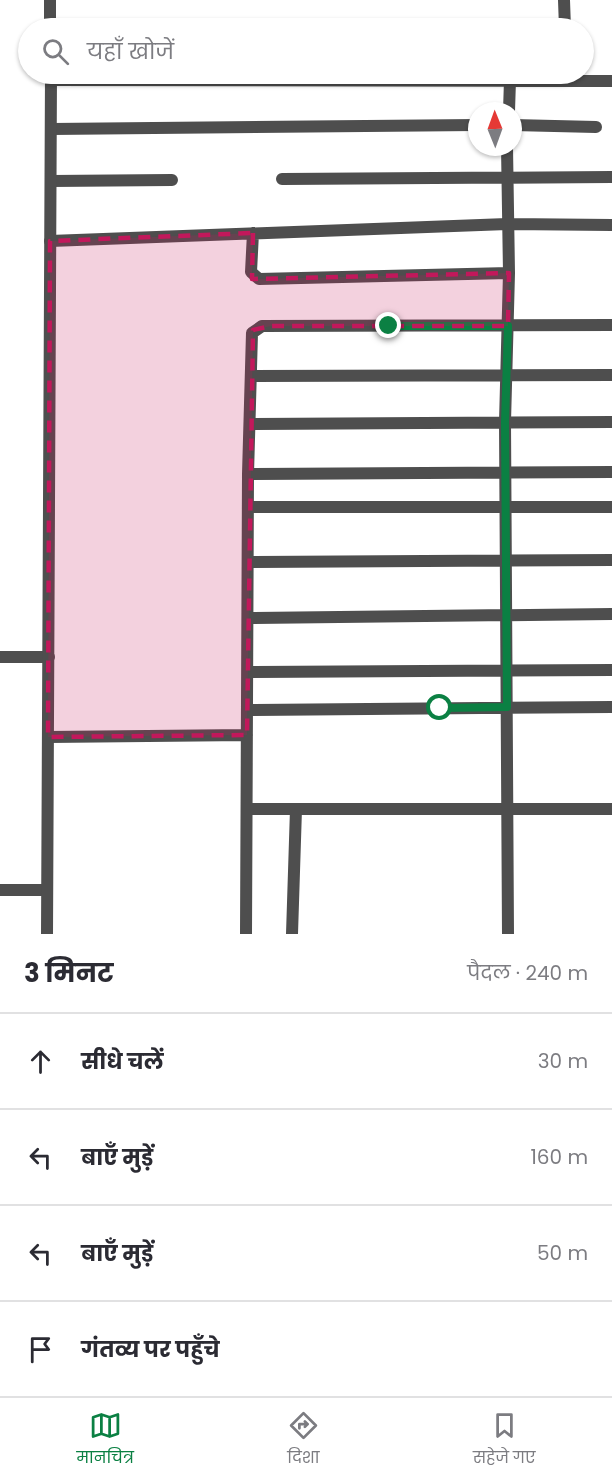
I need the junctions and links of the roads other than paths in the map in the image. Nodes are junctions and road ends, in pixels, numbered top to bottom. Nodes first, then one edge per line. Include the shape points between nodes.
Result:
1 (50, 0) edge
2 (564, 0) edge
3 (50, 18) edge
4 (565, 18) edge
5 (594, 79) edge
6 (612, 81) edge
7 (51, 84) edge
8 (510, 84) edge
9 (509, 102) edge
10 (468, 125) edge
11 (522, 125) edge
12 (596, 127) dead end
13 (51, 129) junction
14 (507, 156) edge
15 (506, 177) junction
16 (612, 177) edge
17 (282, 179) dead end
18 (172, 180) dead end
19 (51, 181) junction
20 (507, 224) junction
21 (612, 225) edge
22 (253, 233) junction
23 (50, 241) junction
24 (509, 273) junction
25 (612, 325) edge
26 (508, 326) junction
27 (612, 375) edge
28 (250, 376) junction
29 (507, 376) junction
30 (505, 422) junction
31 (612, 422) edge
32 (249, 424) junction
33 (506, 472) junction
34 (612, 472) edge
35 (248, 474) junction
36 (248, 507) junction
37 (612, 507) edge
38 (506, 508) junction
39 (612, 560) edge
40 (506, 561) junction
41 (248, 562) junction
42 (507, 614) junction
43 (612, 614) edge
44 (248, 618) junction
45 (0, 657) edge
46 (49, 657) junction
47 (507, 670) junction
48 (612, 670) edge
49 (248, 672) junction
50 (612, 706) edge
51 (507, 707) junction
52 (247, 710) junction
53 (247, 735) junction
54 (48, 736) junction
55 (509, 808) junction
56 (247, 809) junction
57 (296, 809) junction
58 (612, 809) edge
59 (0, 890) edge
60 (48, 890) junction
61 (47, 934) edge
62 (246, 934) edge
63 (292, 934) edge
64 (508, 934) edge

1 - 3 street
2 - 4 street
5 - 6 street
7 - 13 street
8 - 9 street
10 - 13 street
11 - 12 street
13 - 19 street
14 - 15 street
15 - 16 street
15 - 17 street
15 - 20 street
18 - 19 street
19 - 23 street
20 - 21 street
20 - 22 street
20 - 24 street
22 - 23 street
22 - 24 street via 251,272 259,279
23 - 46 street
24 - 26 street
25 - 26 street
26 - 28 street via 262,326 252,333
26 - 29 street
27 - 29 street
28 - 29 street
28 - 32 street
29 - 30 street
30 - 31 street
30 - 32 street
30 - 33 street
32 - 35 street
33 - 34 street
33 - 35 street
33 - 38 street
35 - 36 street
36 - 38 street
36 - 41 street
37 - 38 street
38 - 40 street
39 - 40 street
40 - 41 street
40 - 42 street
41 - 44 street
42 - 43 street
42 - 44 street
42 - 47 street
44 - 49 street
45 - 46 street
46 - 54 street
47 - 48 street
47 - 49 street
47 - 51 street
49 - 52 street
50 - 51 street
51 - 52 street
51 - 55 street
52 - 53 street
53 - 54 street
53 - 56 street
54 - 60 street
55 - 57 street
55 - 58 street
55 - 64 street
56 - 57 street
56 - 62 street
57 - 63 street
59 - 60 street
60 - 61 street

